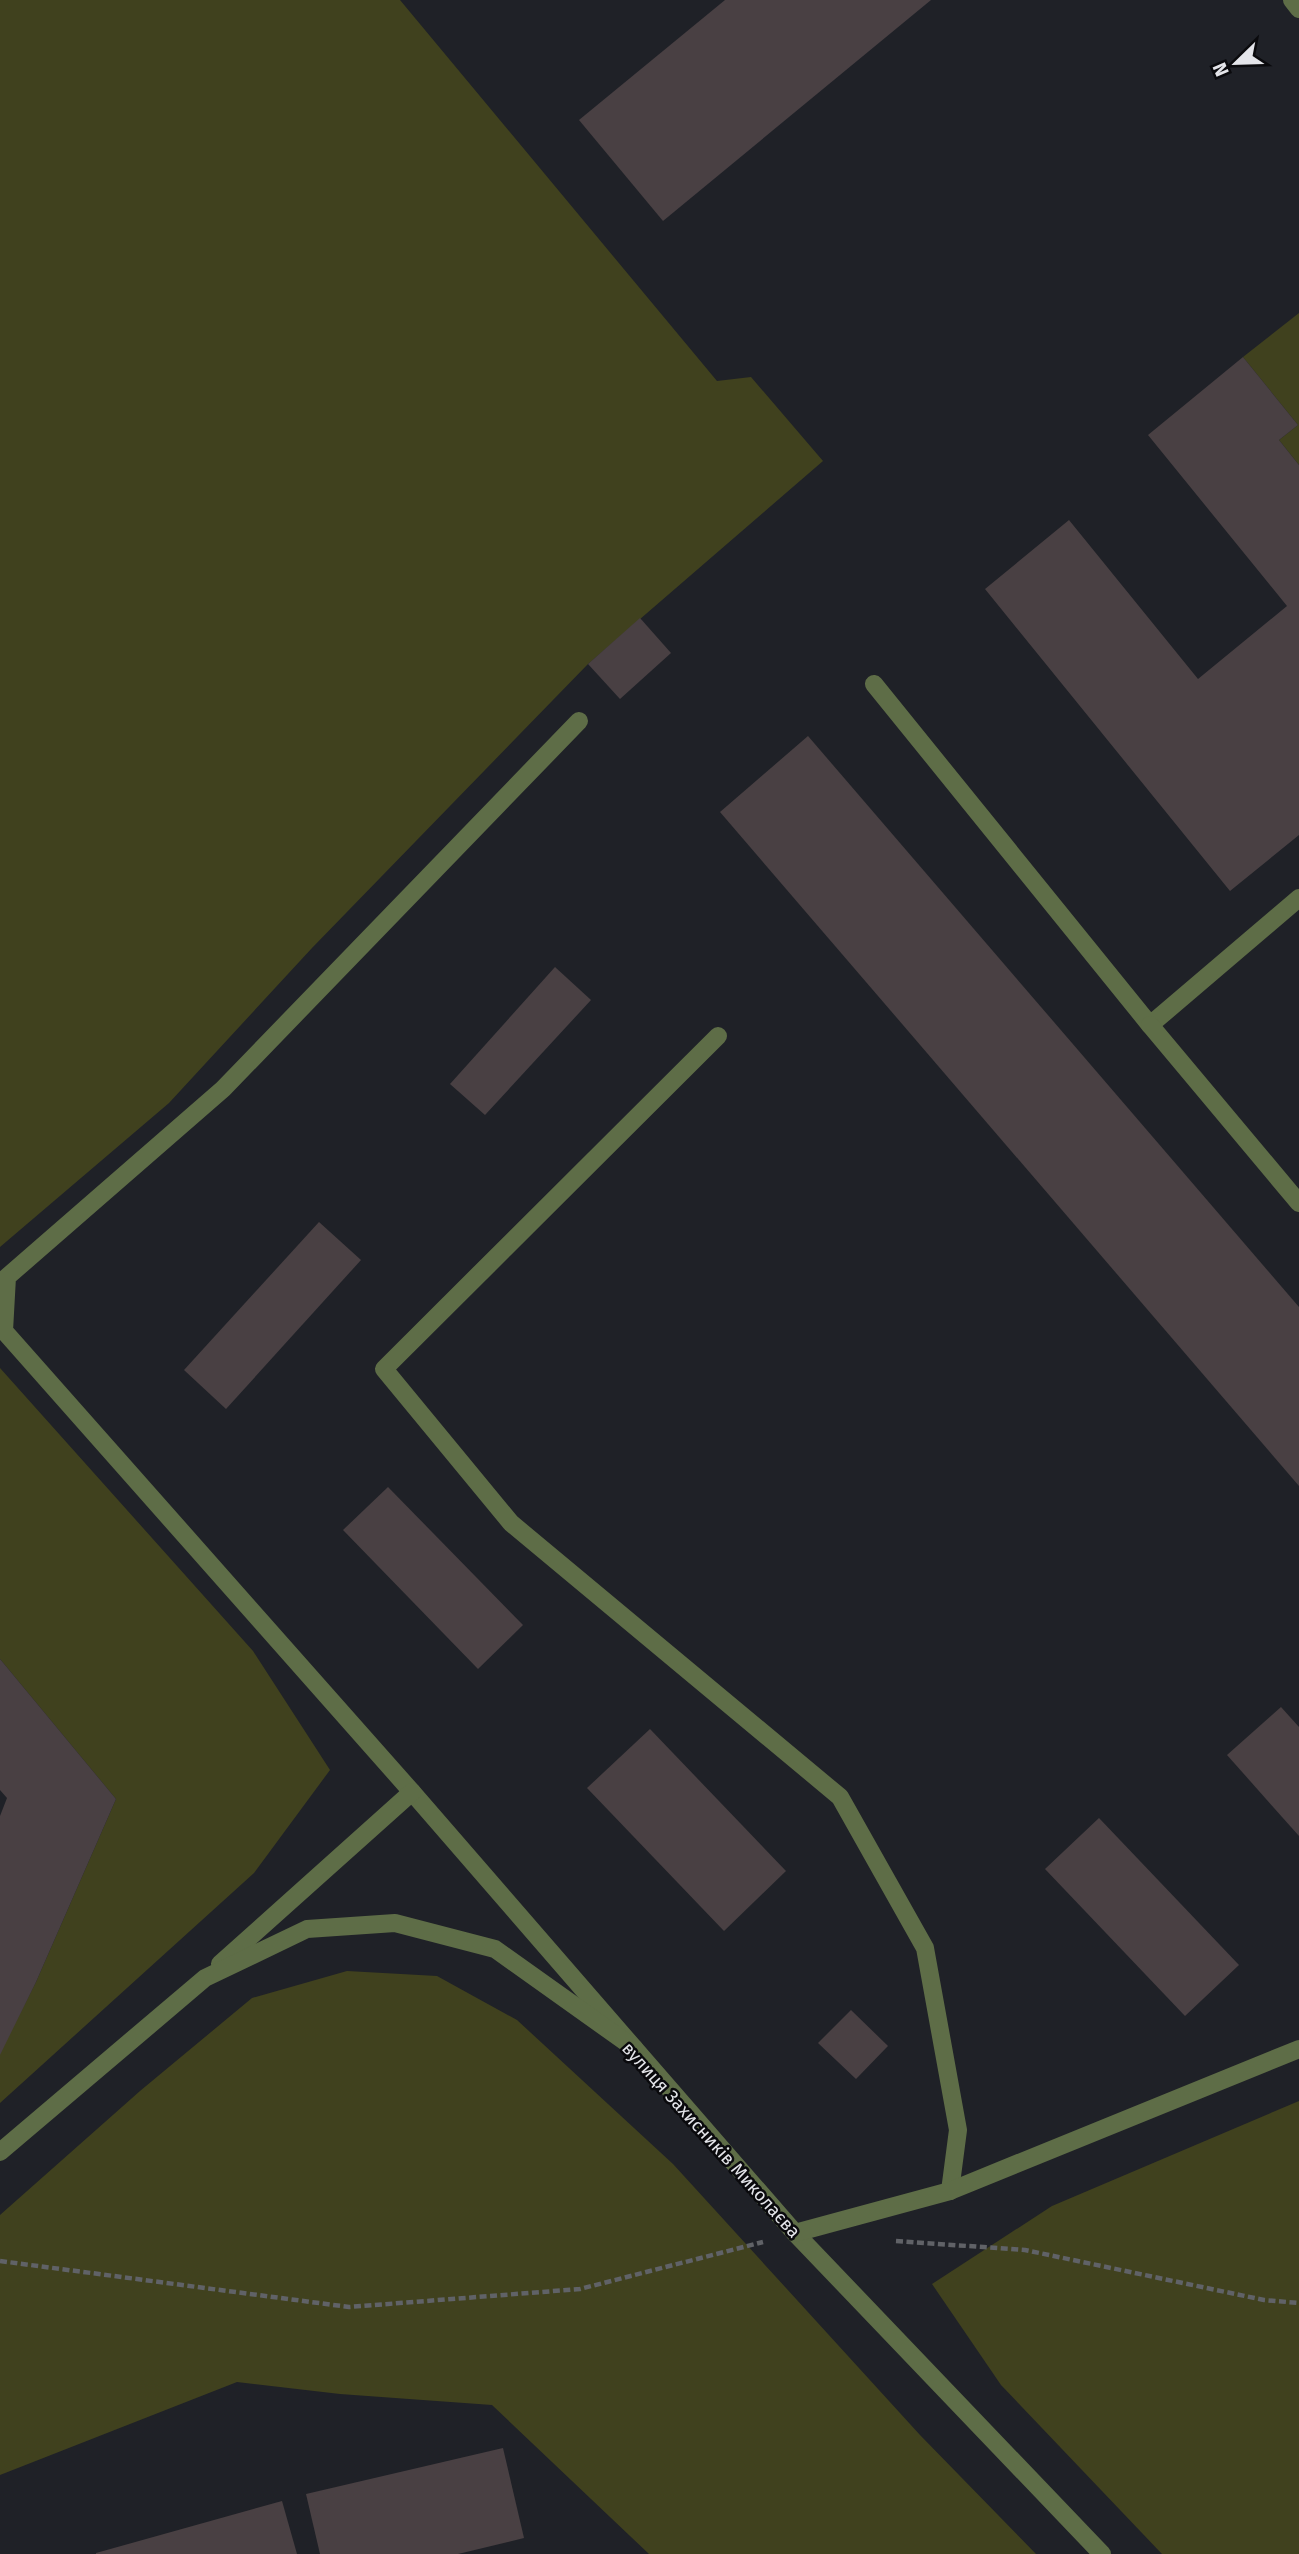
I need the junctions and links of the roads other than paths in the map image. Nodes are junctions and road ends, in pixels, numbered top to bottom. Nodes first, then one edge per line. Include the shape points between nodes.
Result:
1 (1292, 0) edge
2 (1299, 9) edge
3 (874, 684) dead end
4 (579, 720) dead end
5 (1299, 898) edge
6 (1150, 1025) junction
7 (718, 1037) dead end
8 (1299, 1203) edge
9 (412, 1792) junction
10 (205, 1978) junction
11 (634, 2048) junction
12 (1299, 2049) edge
13 (0, 2152) edge
14 (950, 2190) junction
15 (795, 2233) junction
16 (1102, 2554) edge

1 - 2 street
3 - 6 street
4 - 9 street via 223,1089 7,1277 4,1331
5 - 6 street
6 - 8 street
7 - 14 street via 384,1369 511,1522 840,1797 925,1948 958,2130
9 - 10 street
9 - 11 street
10 - 11 street, вулиця Захисників Миколаєва via 307,1928 395,1923 495,1949
10 - 13 street, вулиця Захисників Миколаєва
11 - 15 street, вулиця Захисників Миколаєва
12 - 14 street
14 - 15 street
15 - 16 street, вулиця Захисників Миколаєва

